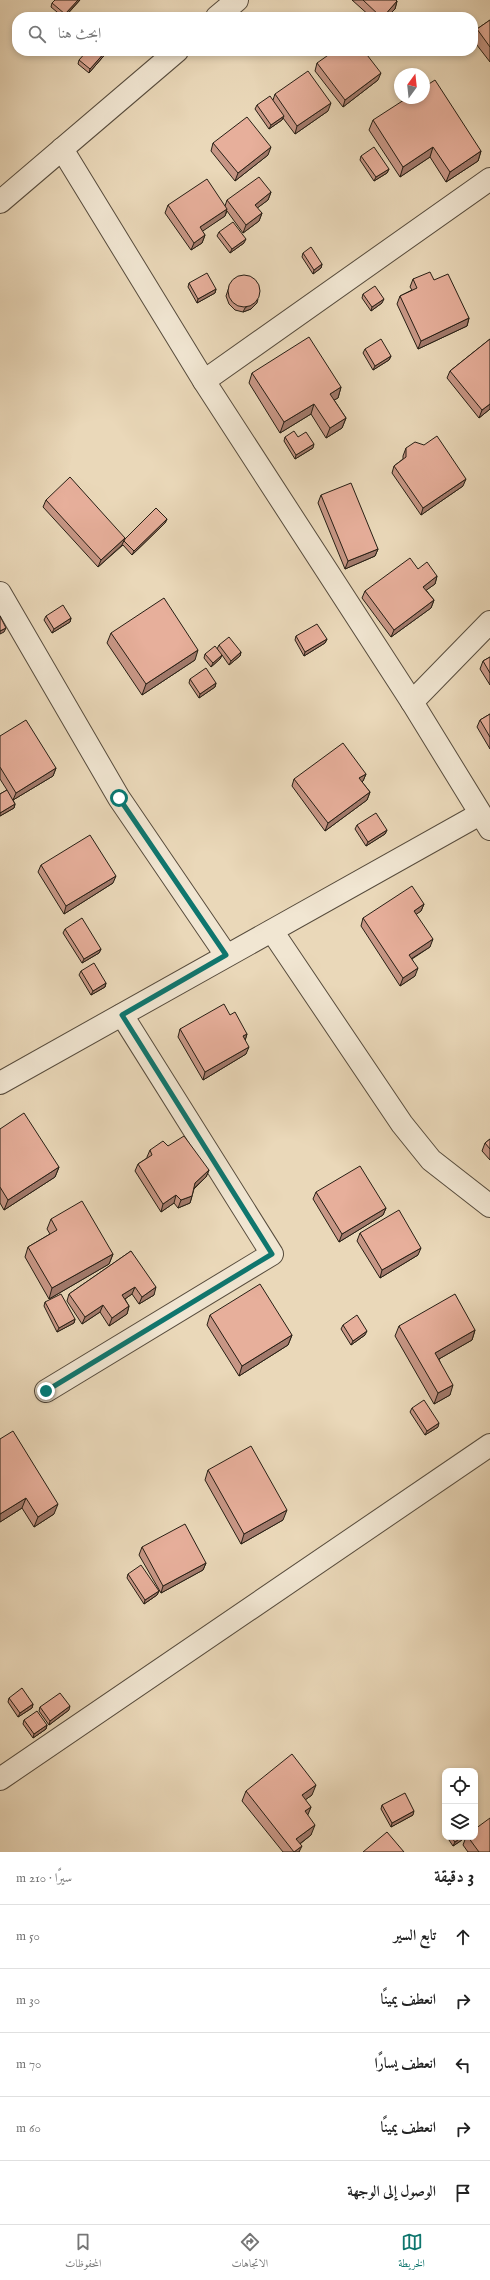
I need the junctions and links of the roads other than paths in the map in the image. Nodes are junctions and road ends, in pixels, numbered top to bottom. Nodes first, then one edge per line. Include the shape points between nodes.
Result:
1 (237, 0) edge
2 (223, 12) edge
3 (171, 56) edge
4 (62, 149) junction
5 (490, 179) edge
6 (0, 202) edge
7 (204, 381) junction
8 (0, 593) edge
9 (490, 622) edge
10 (412, 702) junction
11 (485, 822) edge
12 (272, 931) junction
13 (226, 955) junction
14 (122, 1015) junction
15 (0, 1083) edge
16 (490, 1206) edge
17 (46, 1391) dead end
18 (490, 1445) edge
19 (0, 1779) edge

1 - 2 street
3 - 4 street
4 - 6 street
4 - 7 street
5 - 7 street
7 - 10 street
8 - 13 street via 119,798
9 - 10 street
10 - 11 street
11 - 12 street
12 - 13 street
12 - 16 street via 402,1124 431,1160
13 - 14 street
14 - 15 street
14 - 17 street via 272,1254
18 - 19 street

